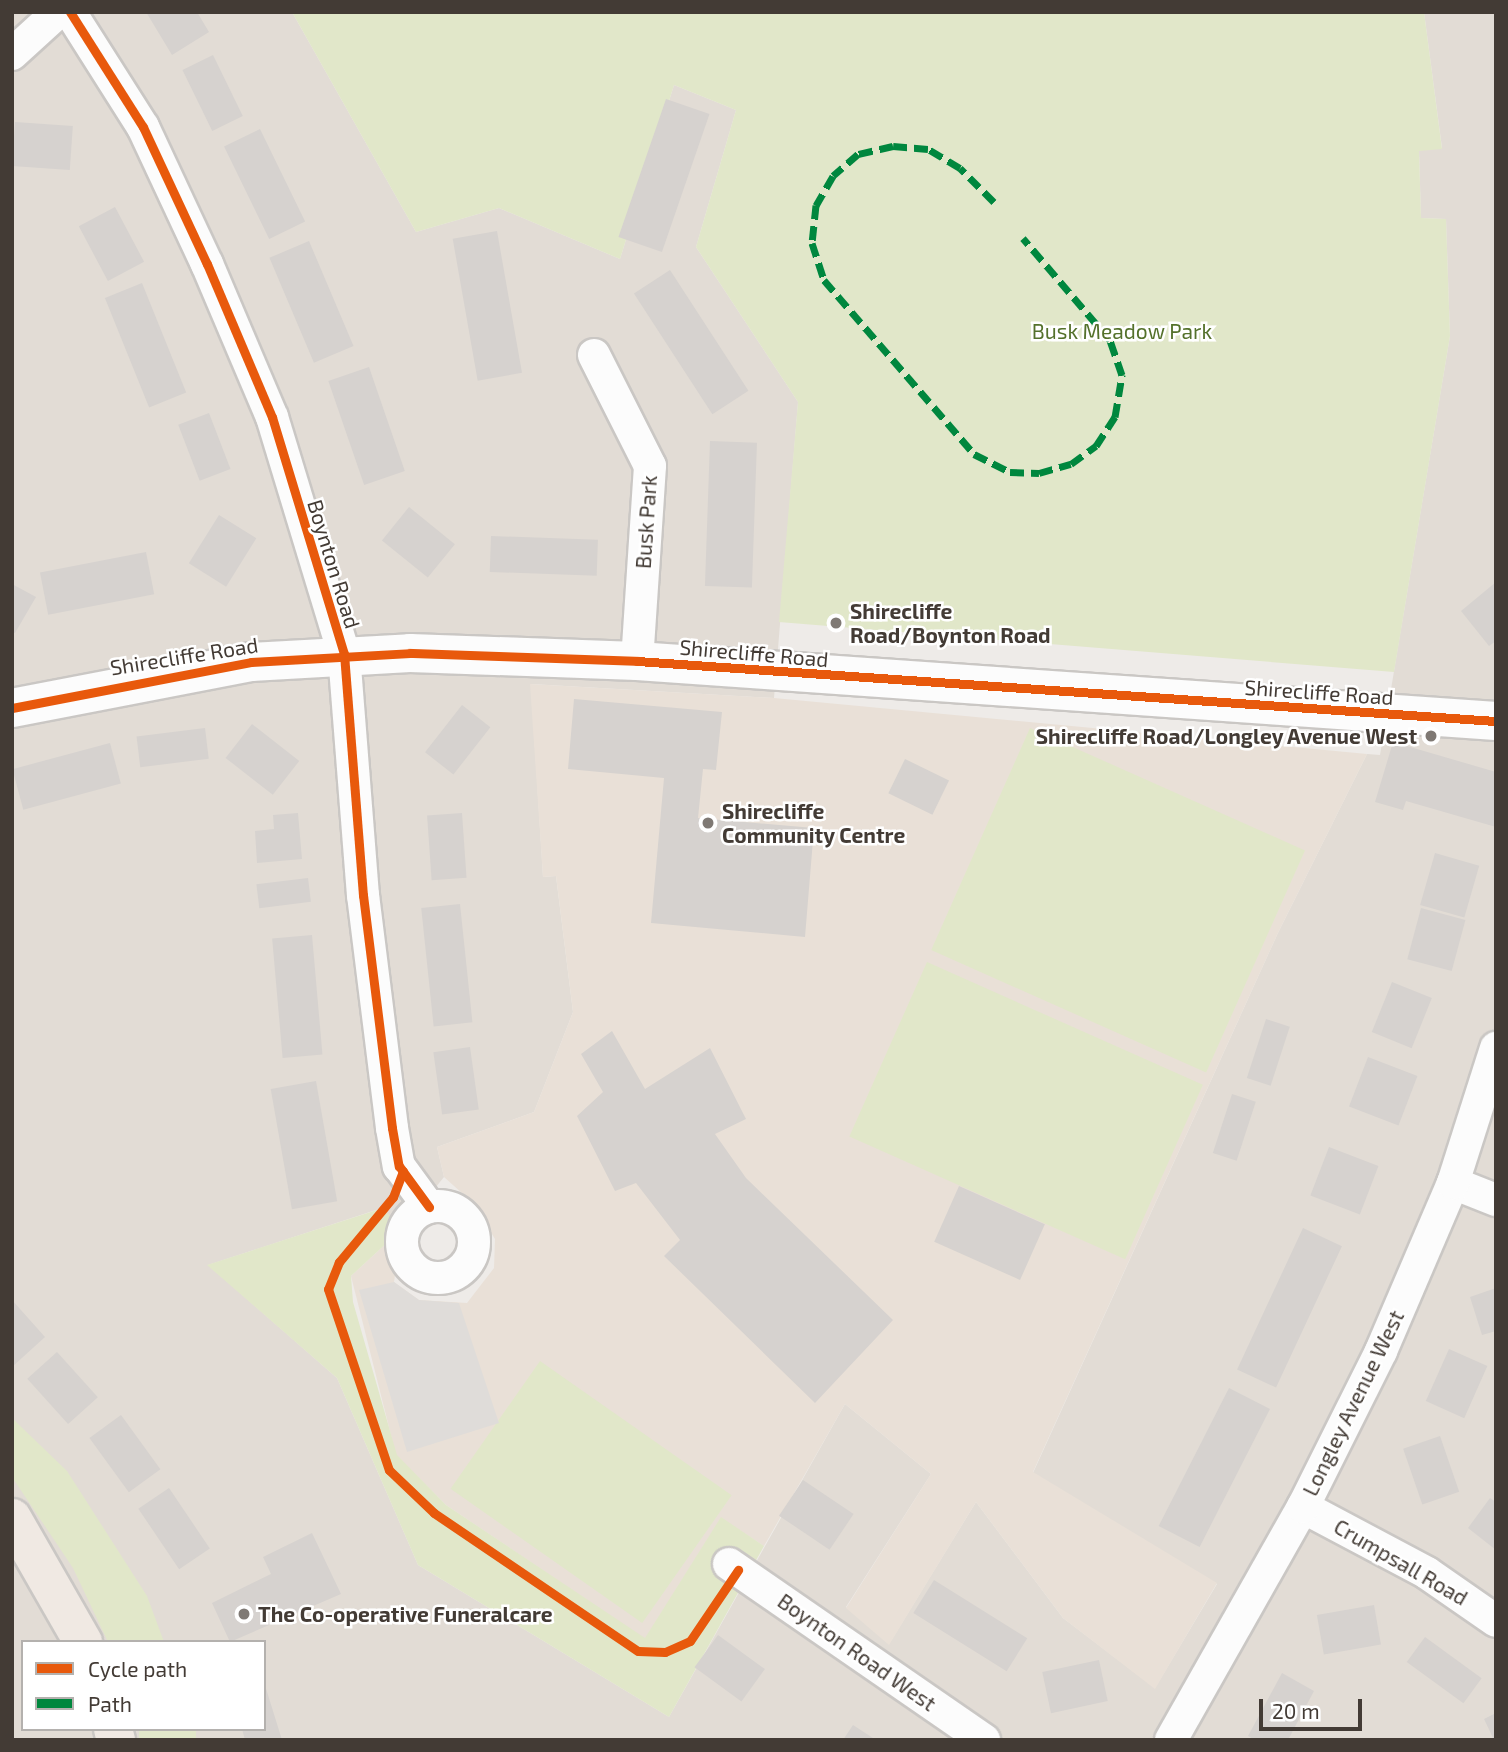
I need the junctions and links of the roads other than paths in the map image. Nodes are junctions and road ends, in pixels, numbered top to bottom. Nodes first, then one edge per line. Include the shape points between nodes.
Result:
1 (58, 12) edge
2 (70, 12) edge
3 (12, 54) edge
4 (594, 355) dead end
5 (344, 654) junction
6 (637, 660) junction
7 (12, 708) edge
8 (1496, 721) edge
9 (1496, 1048) edge
10 (1452, 1183) junction
11 (1496, 1200) edge
12 (429, 1207) dead end
13 (1303, 1507) junction
14 (12, 1518) edge
15 (729, 1564) dead end
16 (1496, 1621) edge
17 (82, 1640) edge
18 (984, 1740) edge
19 (1171, 1740) edge

1 - 3 street
2 - 5 street, Boynton Road via 143,127 207,264 272,417
4 - 6 street, Busk Park via 650,466
5 - 6 street, Shirecliffe Road
5 - 7 street, Shirecliffe Road via 132,680
5 - 12 street, Boynton Road via 363,895 392,1128 399,1166
6 - 8 street, Shirecliffe Road
9 - 10 street, Longley Avenue West
10 - 11 street
10 - 13 street, Longley Avenue West via 1381,1351
13 - 16 street, Crumpsall Road via 1427,1573
13 - 19 street, Longley Avenue West
14 - 17 main road
15 - 18 street, Boynton Road West

